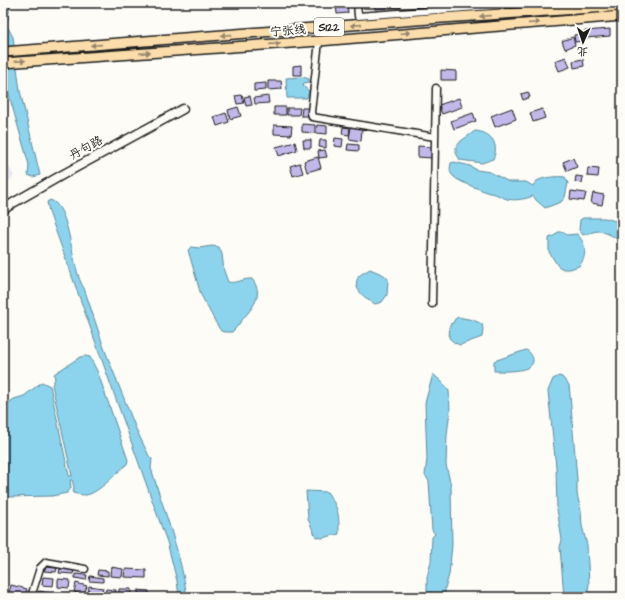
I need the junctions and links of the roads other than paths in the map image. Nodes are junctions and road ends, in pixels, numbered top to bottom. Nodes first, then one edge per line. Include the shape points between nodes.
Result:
1 (357, 3) edge
2 (530, 3) edge
3 (622, 6) edge
4 (622, 16) edge
5 (319, 41) junction
6 (3, 52) edge
7 (3, 62) edge
8 (436, 88) dead end
9 (182, 109) dead end
10 (435, 137) junction
11 (3, 210) edge
12 (432, 304) dead end
13 (85, 569) dead end
14 (31, 597) edge

1 - 2 street via 358,16
3 -> 6 main road, 宁张线 / S122
5 -> 4 main road, 宁张线 / S122
7 -> 5 main road, 宁张线 / S122
5 - 10 street via 312,117
8 - 10 street
9 - 11 street, 丹句路
10 - 12 street
13 - 14 street via 46,562 40,568

